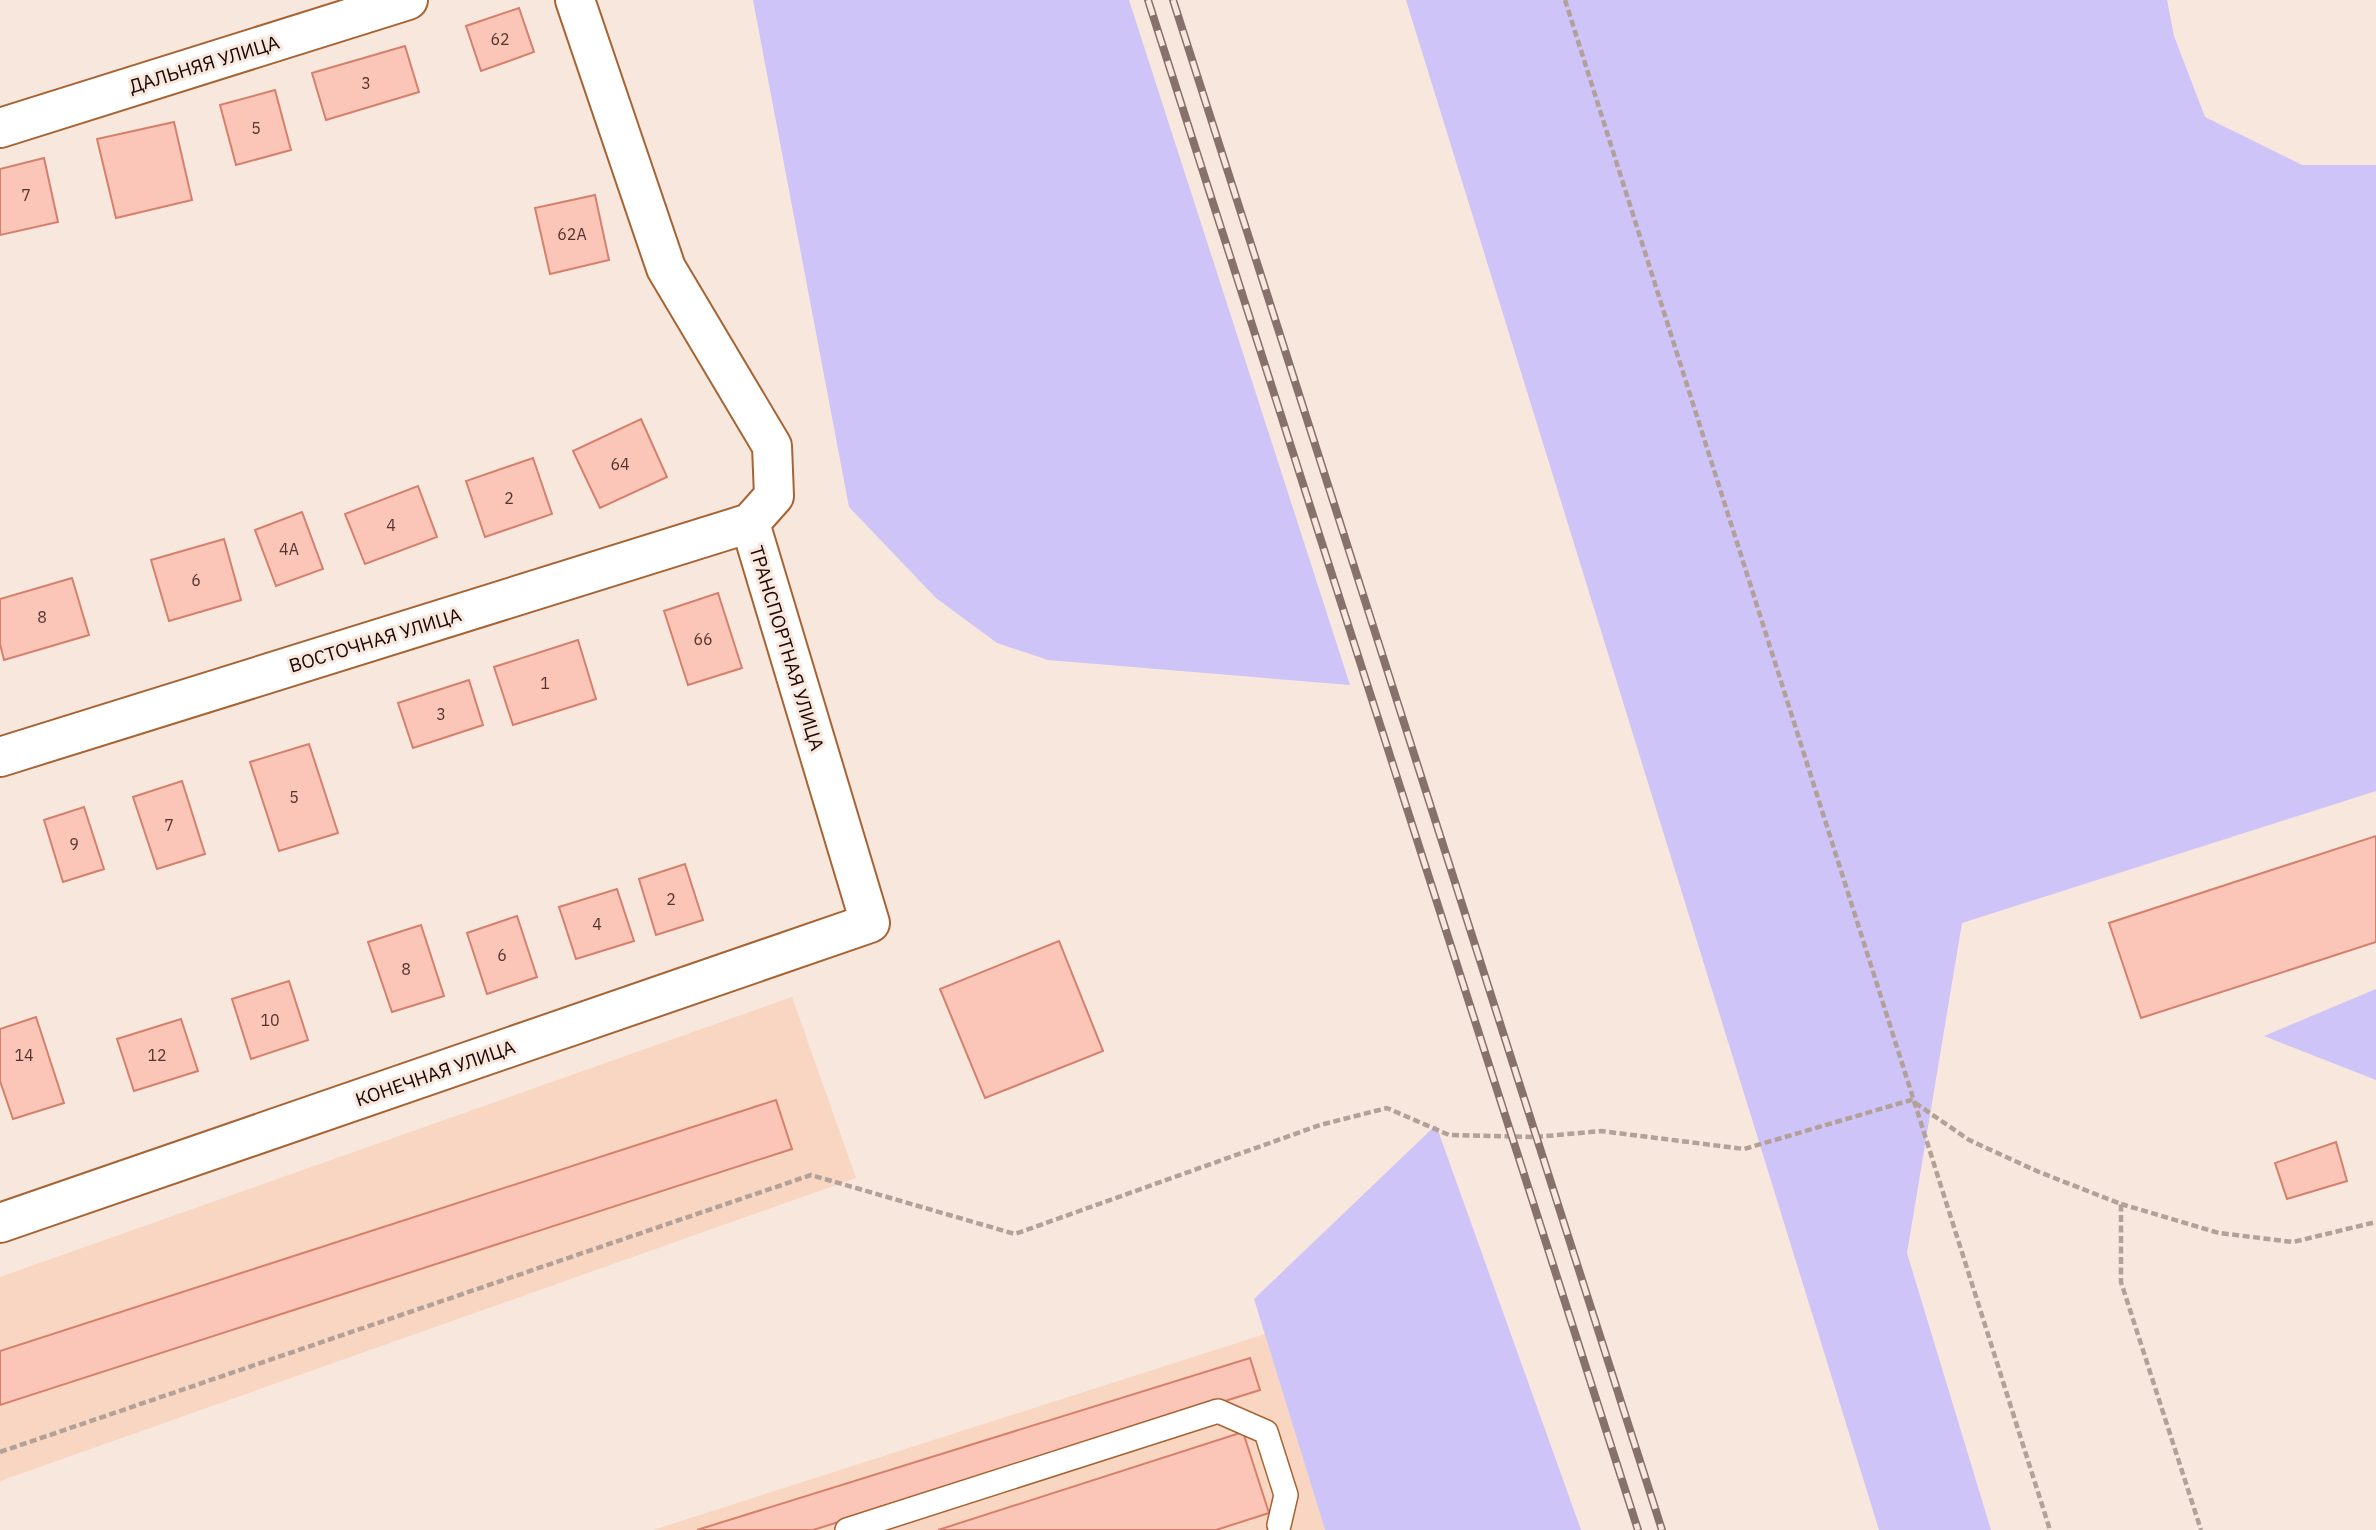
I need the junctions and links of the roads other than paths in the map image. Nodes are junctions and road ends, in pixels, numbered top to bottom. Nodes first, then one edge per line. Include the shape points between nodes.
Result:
1 (408, 0) edge
2 (575, 0) edge
3 (0, 128) edge
4 (750, 523) junction
5 (0, 758) edge
6 (870, 923) joint
7 (0, 1223) edge
8 (1274, 1528) edge
9 (847, 1530) edge

1 - 3 street, ДАЛЬНЯЯ УЛИЦА
2 - 4 street, ТРАНСПОРТНАЯ УЛИЦА via 666,268 772,446 774,496
4 - 5 street, ВОСТОЧНАЯ УЛИЦА
4 - 6 street, ТРАНСПОРТНАЯ УЛИЦА
6 - 7 street, КОНЕЧНАЯ УЛИЦА
8 - 9 lane via 1286,1495 1266,1432 1218,1411

